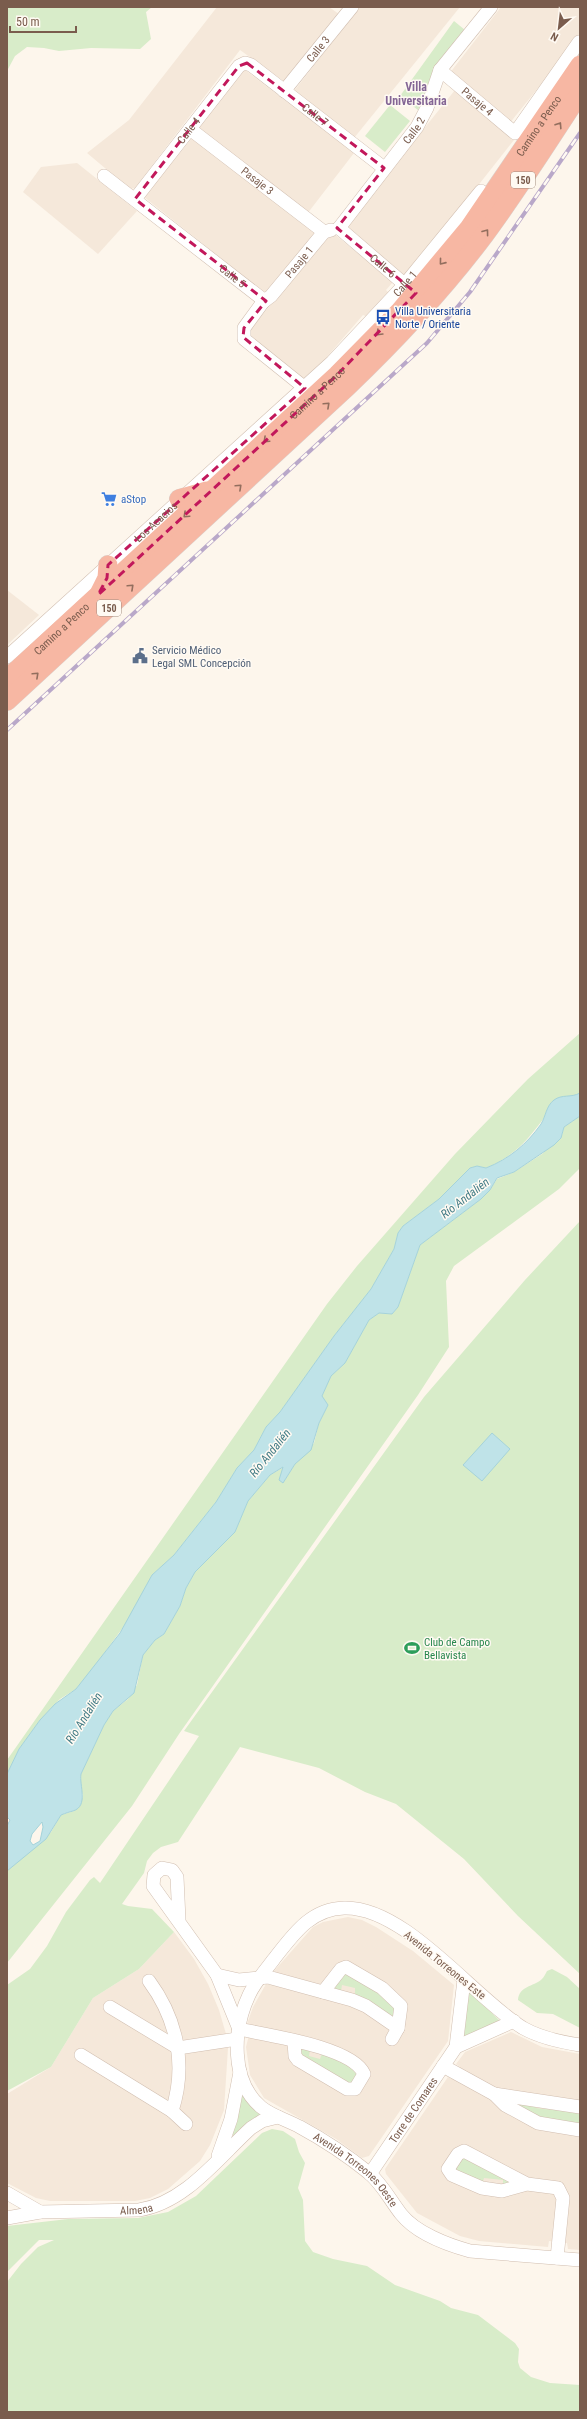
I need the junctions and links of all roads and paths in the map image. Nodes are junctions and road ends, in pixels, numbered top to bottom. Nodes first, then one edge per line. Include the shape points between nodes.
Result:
1 (352, 7) edge
2 (484, 9) edge
3 (579, 42) edge
4 (245, 63) joint
5 (580, 65) edge
6 (440, 70) junction
7 (284, 91) junction
8 (580, 93) edge
9 (190, 129) junction
10 (384, 168) junction
11 (104, 176) dead end
12 (481, 191) dead end
13 (134, 199) junction
14 (339, 228) junction
15 (324, 232) junction
16 (416, 294) junction
17 (263, 302) junction
18 (305, 388) junction
19 (214, 488) junction
20 (179, 499) junction
21 (108, 565) junction
22 (98, 595) junction
23 (7, 657) edge
24 (7, 679) edge
25 (7, 701) edge
26 (179, 1920) dead end
27 (217, 1975) junction
28 (260, 1978) junction
29 (148, 1980) dead end
30 (464, 1980) junction
31 (323, 1992) junction
32 (110, 2007) dead end
33 (514, 2021) junction
34 (238, 2034) junction
35 (294, 2042) junction
36 (580, 2045) edge
37 (456, 2047) junction
38 (178, 2048) junction
39 (81, 2055) dead end
40 (443, 2066) junction
41 (240, 2069) junction
42 (494, 2094) junction
43 (580, 2106) edge
44 (172, 2111) junction
45 (278, 2116) junction
46 (186, 2124) dead end
47 (580, 2130) edge
48 (216, 2160) junction
49 (370, 2174) junction
50 (527, 2184) junction
51 (7, 2193) edge
52 (40, 2212) junction
53 (7, 2218) edge
54 (557, 2258) junction
55 (580, 2260) edge

1 - 7 street, Calle 3
2 - 6 street, Calle 2
3 - 6 street, Pasaje 4 via 515,133
4 - 7 street, Calle 7
4 - 9 street, Calle 4 via 239,66
5 -> 16 highway, Camino a Penco / 150 via 491,198
6 - 10 street, Calle 2 via 422,118
7 - 10 street, Calle 7
16 -> 8 highway, Camino a Penco / 150 via 462,263 503,208
9 - 13 street, Calle 4
9 - 15 street, Pasaje 3
10 - 14 street, Calle 2
11 - 13 street, Calle 5
12 - 16 street, Calle 1
13 - 17 street, Calle 5
14 - 15 street
14 - 16 street, Calle 6
15 - 17 street, Pasaje 1 via 271,296
16 - 18 street, Calle 1 via 348,346
16 -> 19 highway, Camino a Penco / 150 via 359,354
25 -> 16 highway, Camino a Penco / 150 via 347,387
17 - 18 street via 244,328 244,339
18 - 20 street, Los Acacios
19 - 20 highway
19 -> 22 highway, Camino a Penco / 150
20 - 21 street, Los Acacios
21 - 22 highway via 105,584
21 - 23 street, Los Acacios
22 - 24 highway, Camino a Penco / 150
26 - 27 street
27 - 28 street via 239,1980
27 - 34 street
28 - 30 street, Avenida Torreones Este via 308,1920 328,1910 343,1908 373,1913 401,1929
28 - 31 street via 274,1978
28 - 34 street, Avenida Torreones Oeste via 246,2004
29 - 38 street via 166,2010
30 - 33 street, Avenida Torreones Este
30 - 37 street, Torre de Comares
31 - 31 street via 362,2003 395,2033 402,2012 400,2004 382,1988 351,1968 341,1969
32 - 38 street
33 - 36 street, Avenida Torreones Este via 545,2038
33 - 37 street
34 - 35 street
34 - 38 street
34 - 41 street, Avenida Torreones Oeste
35 - 35 street via 336,2052 361,2069 364,2074 362,2079 355,2089 347,2088 298,2060 295,2056
37 - 40 street, Torre de Comares
38 - 44 street via 179,2081
39 - 44 street
40 - 42 street
40 - 49 street, Torre de Comares
41 - 45 street, Avenida Torreones Oeste via 247,2088 256,2101
41 - 48 street, Almena via 231,2119
42 - 43 street
42 - 47 street via 505,2105 538,2123
44 - 46 street
45 - 48 street, Almena via 256,2124
45 - 49 street, Avenida Torreones Oeste via 313,2134
48 - 52 street, Almena via 187,2188 153,2207 139,2210
49 - 54 street, Avenida Torreones Oeste via 406,2220 418,2229 455,2246 479,2252
50 - 50 street via 464,2151 458,2154 448,2169 452,2175 482,2188 502,2191
50 - 54 street via 556,2187 562,2192
51 - 52 street
52 - 53 street, Almena
54 - 55 street, Avenida Torreones Oeste

